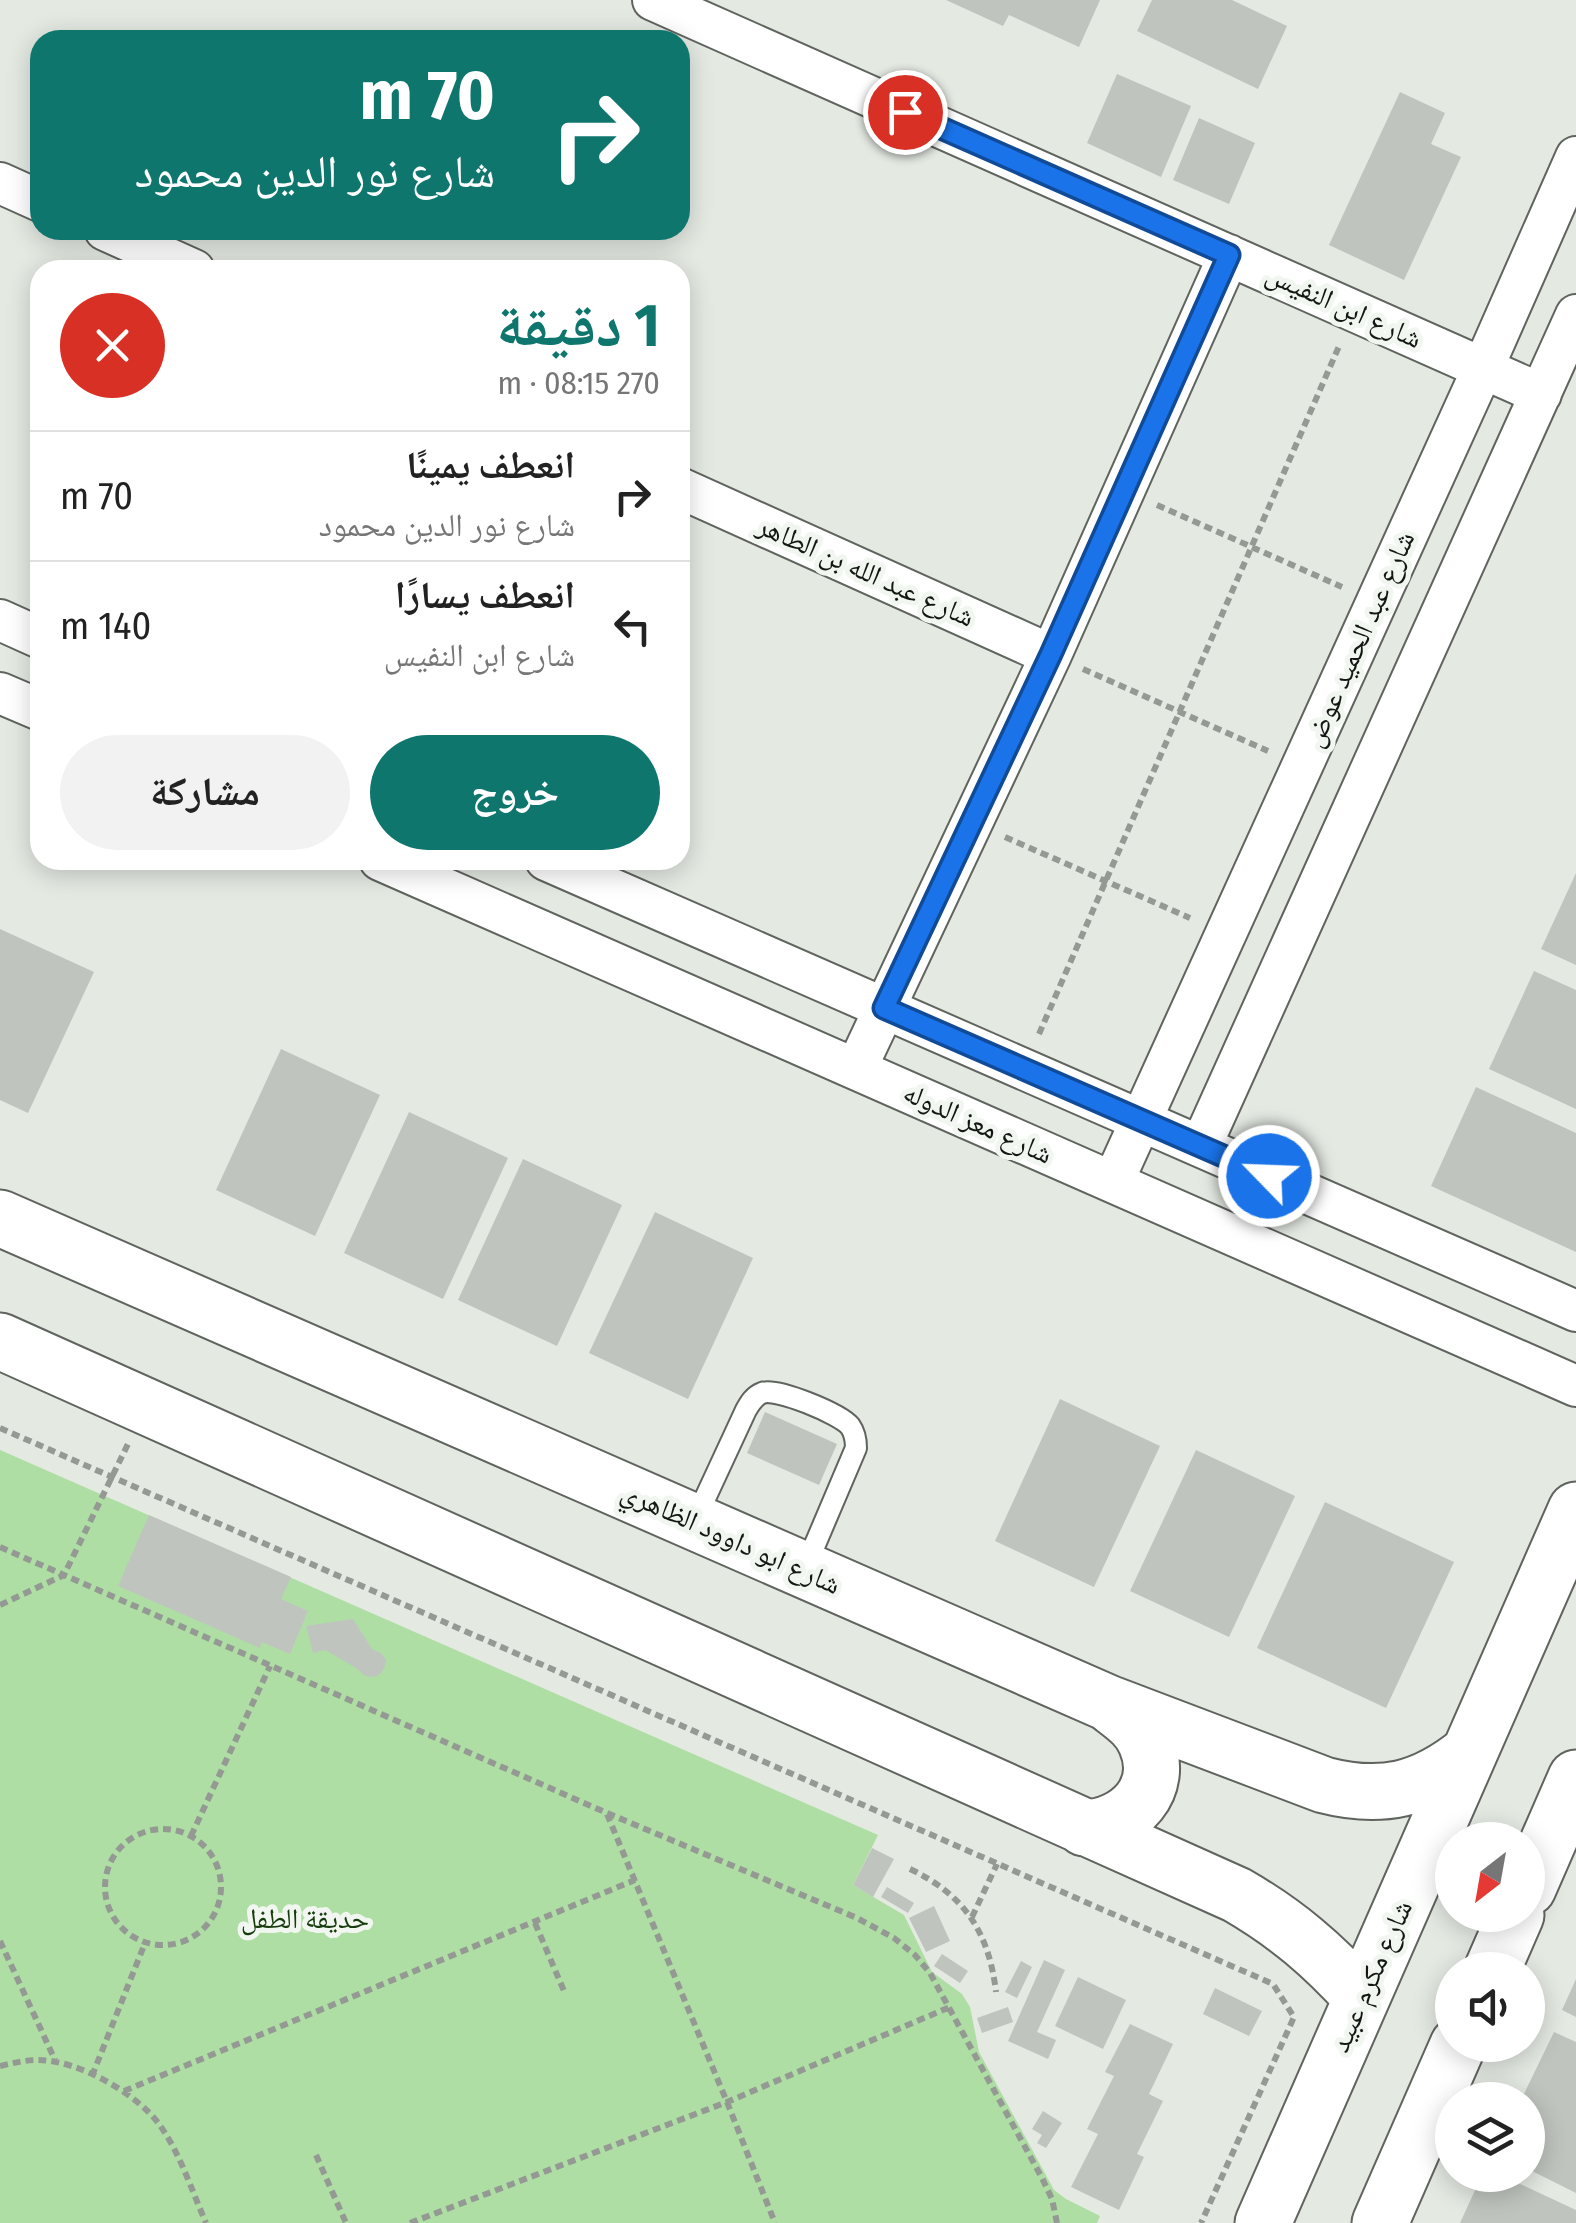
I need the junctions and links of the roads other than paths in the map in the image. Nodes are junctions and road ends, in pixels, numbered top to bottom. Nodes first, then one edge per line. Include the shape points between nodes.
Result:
1 (653, 0) edge
2 (1576, 156) edge
3 (0, 183) edge
4 (30, 196) edge
5 (127, 240) edge
6 (1229, 255) junction
7 (172, 260) edge
8 (1576, 315) edge
9 (1483, 368) junction
10 (1542, 394) junction
11 (690, 492) edge
12 (0, 620) edge
13 (30, 634) edge
14 (1051, 654) junction
15 (0, 693) edge
16 (30, 706) edge
17 (403, 870) edge
18 (569, 870) edge
19 (884, 1008) junction
20 (856, 1069) junction
21 (1140, 1120) junction
22 (1201, 1146) junction
23 (1114, 1182) junction
24 (0, 1218) edge
25 (1576, 1310) edge
26 (0, 1342) edge
27 (1576, 1386) edge
28 (1576, 1510) edge
29 (694, 1522) junction
30 (805, 1570) junction
31 (1108, 1704) junction
32 (1469, 1753) junction
33 (1576, 1778) edge
34 (1084, 1828) junction
35 (1545, 1849) edge
36 (1361, 1997) junction
37 (1451, 2062) edge
38 (1262, 2223) edge
39 (1380, 2223) edge

1 - 6 street, شارع ابن النفيس
2 - 9 street, شارع عبد الحميد عوض
3 - 4 street
5 - 7 street
6 - 9 street, شارع ابن النفيس
6 - 14 street
8 - 10 street
9 - 10 street, شارع ابن النفيس
9 - 21 street, شارع عبد الحميد عوض
10 - 22 street
11 - 14 street, شارع عبد الله بن الطاهر
12 - 13 street
14 - 19 street
15 - 16 street
17 - 20 street, شارع معز الدوله
18 - 19 street
19 - 20 street
19 - 21 street
20 - 23 street, شارع معز الدوله
21 - 22 street
21 - 23 street, شارع عبد الحميد عوض
22 - 25 street
23 - 27 street, شارع معز الدوله
24 - 29 street, شارع ابو داوود الظاهري
26 - 34 street
28 - 32 street, شارع مكرم عبيد
29 - 30 street, شارع ابو داوود الظاهري
29 - 30 lane via 746,1410 761,1393 782,1393 840,1418 853,1431 856,1448
30 - 31 street, شارع ابو داوود الظاهري
31 - 32 street, شارع ابو داوود الظاهري via 1348,1791 1415,1786
31 - 34 street via 1146,1740 1151,1776 1135,1809 1103,1827
32 - 36 street, شارع مكرم عبيد
33 - 35 street
34 - 36 street via 1269,1913
36 - 38 street, شارع مكرم عبيد
37 - 39 street

